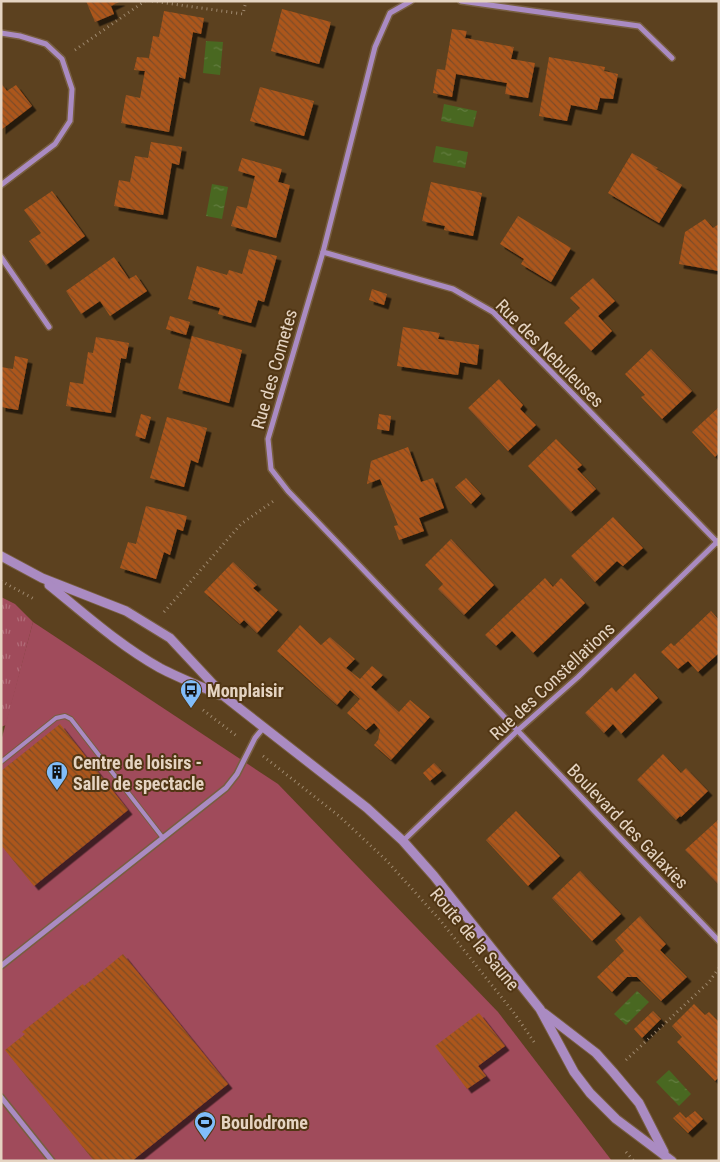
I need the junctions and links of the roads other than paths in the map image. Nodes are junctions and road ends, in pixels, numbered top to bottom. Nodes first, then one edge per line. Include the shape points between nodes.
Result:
1 (411, 1) edge
2 (461, 1) edge
3 (1, 33) edge
4 (672, 58) dead end
5 (1, 185) edge
6 (323, 252) junction
7 (1, 257) edge
8 (49, 327) dead end
9 (718, 542) edge
10 (1, 556) edge
11 (42, 578) junction
12 (225, 697) junction
13 (264, 727) junction
14 (517, 732) junction
15 (1, 762) edge
16 (163, 838) junction
17 (402, 841) junction
18 (719, 940) edge
19 (1, 966) edge
20 (540, 1009) junction
21 (1, 1097) edge
22 (669, 1158) edge
23 (52, 1161) edge

1 - 6 street, Rue des Cometes via 390,13 375,47
2 - 4 street via 639,26
3 - 5 street via 46,44 62,59 72,90 70,121 55,144
6 - 9 street, Rue des Nebuleuses via 453,289 493,312
6 - 14 street, Rue des Cometes via 268,439 271,469
7 - 8 street
9 - 14 street, Rue des Constellations
10 - 11 street, Route de la Saune
11 - 12 street, Route de la Saune via 109,635 135,652 161,668
11 - 12 street, Route de la Saune via 152,626 170,638
12 - 13 street, Route de la Saune
13 - 16 street via 226,788
13 - 17 street, Route de la Saune via 346,791
14 - 17 street, Rue des Constellations
14 - 18 street, Boulevard des Galaxies
15 - 16 lane via 56,718 65,716 72,719
16 - 19 street
17 - 20 street, Route de la Saune
20 - 22 street, Route de la Saune via 596,1053 639,1102
20 - 22 street, Route de la Saune via 574,1072 590,1093 616,1119
21 - 23 street

